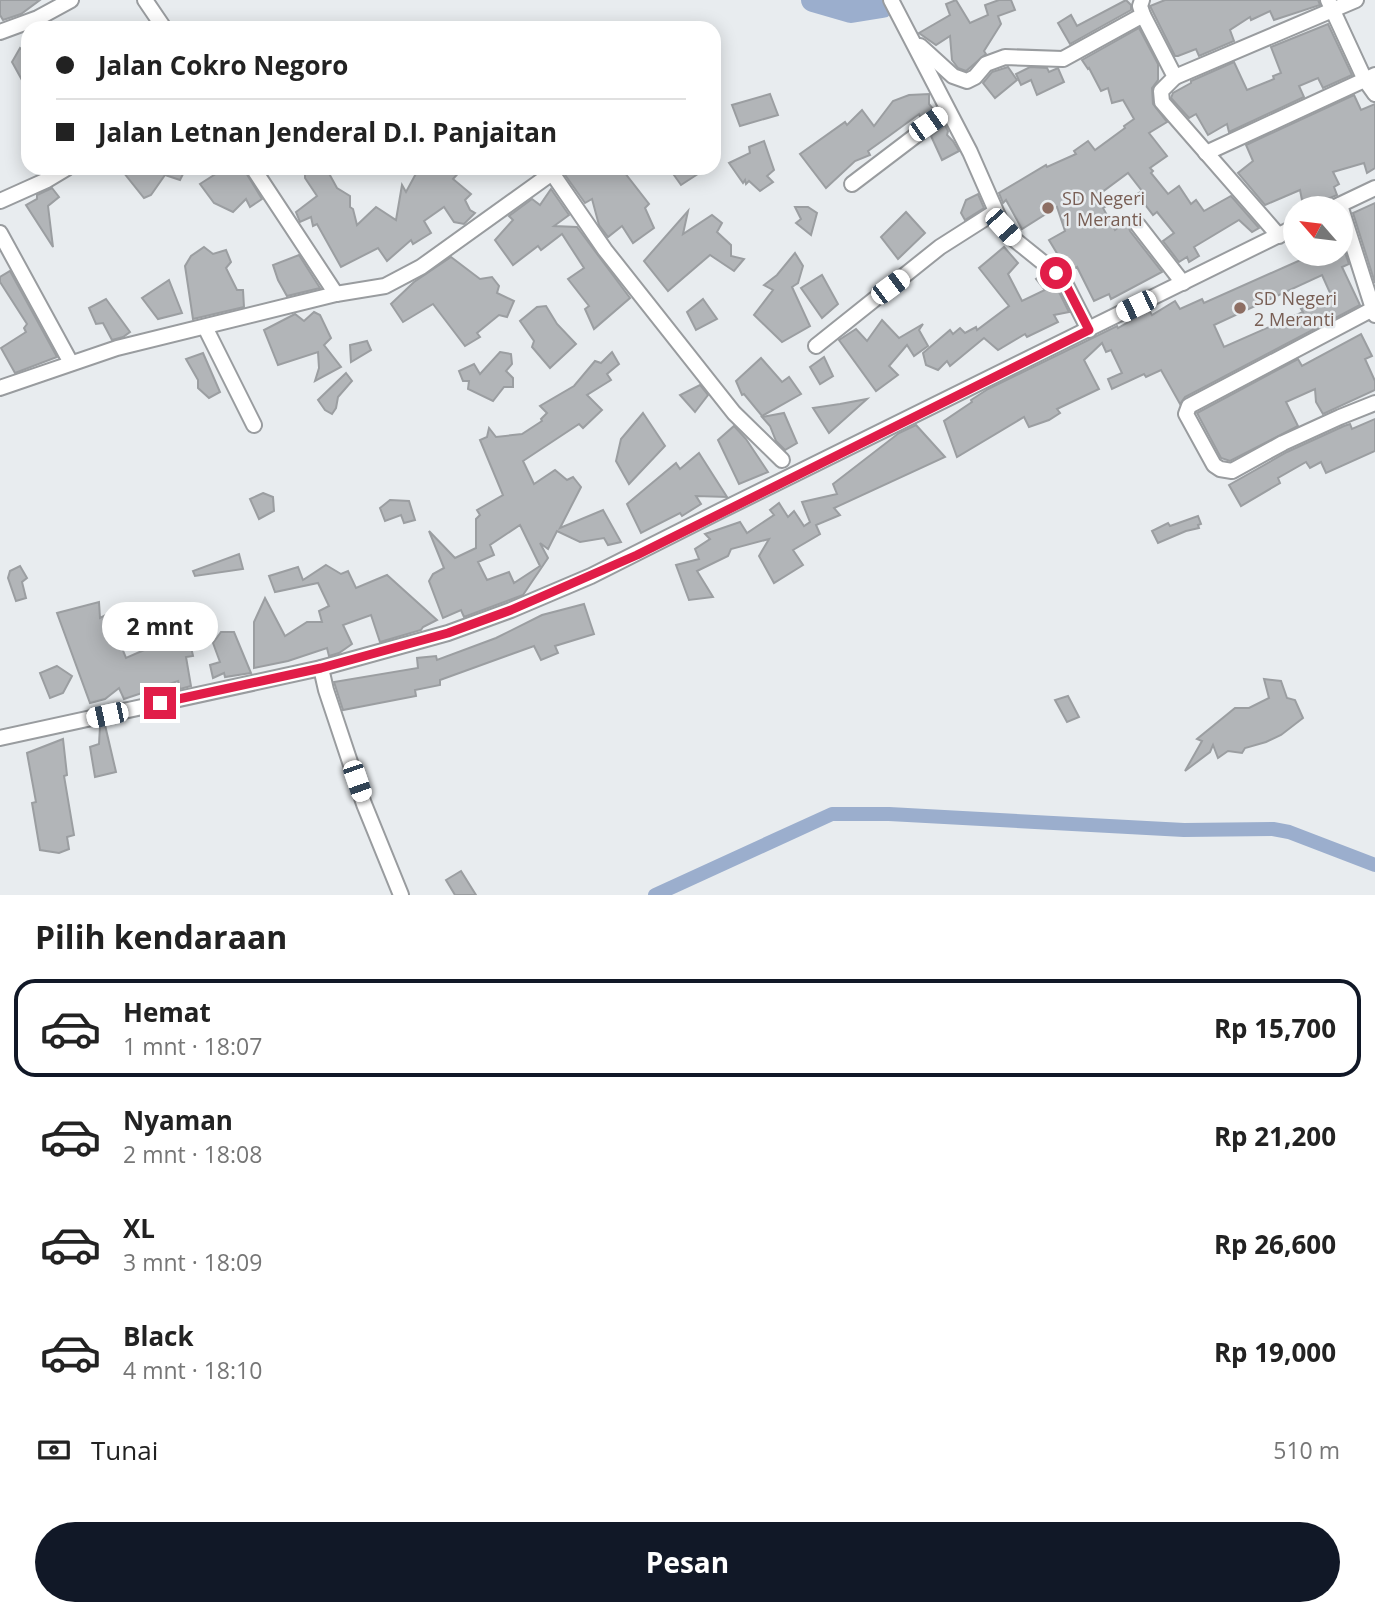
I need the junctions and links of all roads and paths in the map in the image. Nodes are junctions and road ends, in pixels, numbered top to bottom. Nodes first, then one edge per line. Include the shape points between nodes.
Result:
1 (71, 0) edge
2 (145, 0) edge
3 (891, 0) edge
4 (1356, 0) edge
5 (1330, 5) edge
6 (1143, 7) edge
7 (26, 21) edge
8 (159, 21) edge
9 (21, 22) edge
10 (2, 27) edge
11 (914, 40) junction
12 (1175, 77) junction
13 (1370, 78) edge
14 (1375, 94) edge
15 (948, 111) junction
16 (1206, 153) junction
17 (55, 175) edge
18 (258, 175) edge
19 (546, 175) edge
20 (556, 175) edge
21 (852, 184) dead end
22 (1375, 188) edge
23 (1353, 198) edge
24 (0, 201) edge
25 (995, 212) junction
26 (1138, 225) dead end
27 (0, 233) edge
28 (1283, 234) edge
29 (1279, 236) junction
30 (1353, 245) edge
31 (1183, 283) junction
32 (1371, 287) edge
33 (336, 294) junction
34 (1374, 312) edge
35 (205, 327) junction
36 (1089, 330) junction
37 (816, 346) dead end
38 (71, 363) junction
39 (0, 388) edge
40 (1375, 403) edge
41 (254, 425) dead end
42 (782, 460) dead end
43 (321, 668) junction
44 (0, 738) edge
45 (401, 895) edge

1 - 7 street
2 - 8 street
3 - 11 street
4 - 5 street
5 - 12 street
5 - 13 street
6 - 11 street via 1063,59 1005,57 986,64 967,81 953,76
6 - 12 street
9 - 10 street
11 - 15 street
12 - 16 street via 1160,97
13 - 14 street
13 - 16 street
15 - 21 street
15 - 25 street
16 - 29 street
17 - 24 street
18 - 33 street
19 - 33 street via 404,278
20 - 42 street via 605,250 726,402
22 - 23 street
25 - 36 street via 1015,240 1066,285
25 - 37 street via 940,247
26 - 31 street
27 - 38 street
28 - 29 street
29 - 31 street
30 - 32 street
31 - 36 street
32 - 34 street
33 - 35 street
34 - 40 street via 1189,406 1186,414 1214,465 1232,471
35 - 38 street
35 - 41 street
36 - 43 street via 591,576 448,633
38 - 39 street
43 - 44 street
43 - 45 street via 364,804

